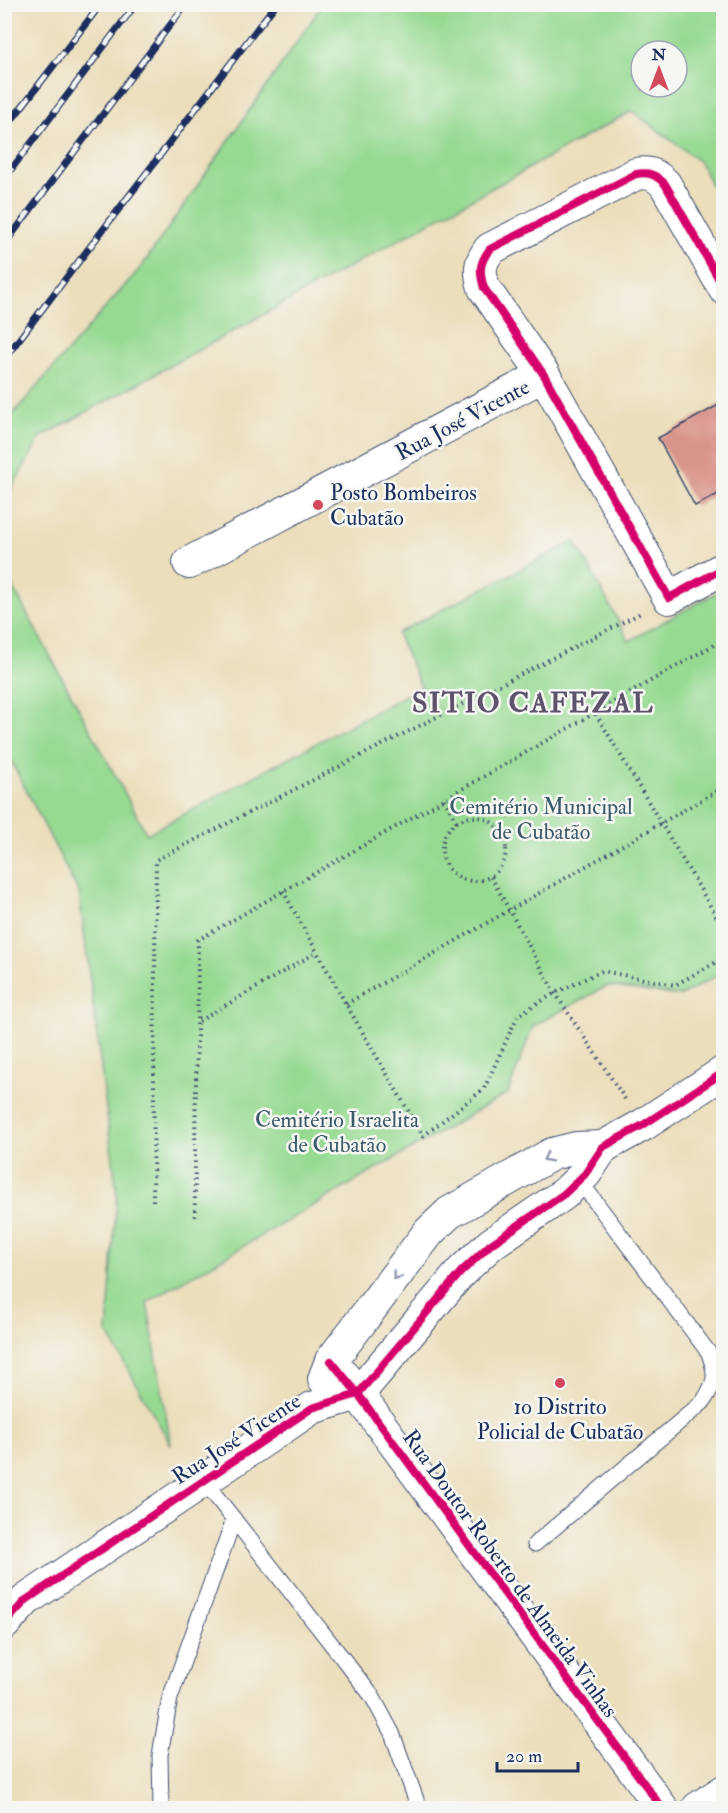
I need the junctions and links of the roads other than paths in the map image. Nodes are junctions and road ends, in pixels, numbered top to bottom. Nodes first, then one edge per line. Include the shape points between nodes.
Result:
1 (723, 288) edge
2 (544, 375) junction
3 (189, 563) dead end
4 (723, 567) edge
5 (723, 1072) edge
6 (603, 1147) junction
7 (579, 1180) junction
8 (331, 1361) junction
9 (358, 1394) junction
10 (312, 1408) junction
11 (204, 1481) junction
12 (234, 1519) junction
13 (535, 1544) dead end
14 (4, 1624) edge
15 (723, 1791) edge
16 (661, 1808) edge
17 (161, 1809) edge
18 (419, 1809) edge
19 (698, 1809) edge

1 - 2 street via 665,184 648,172 636,174 489,249 481,259 479,272 484,288
2 - 3 street, Rua José Vicente
2 - 4 street via 669,598
5 - 6 street, Rua José Vicente
6 - 7 street, Rua José Vicente
6 -> 8 street, Rua José Vicente via 552,1154 449,1213 429,1232
7 - 9 street, Rua José Vicente via 491,1244 461,1272
7 - 13 lane via 709,1353 715,1369 713,1386 703,1402
8 - 9 street, Rua Doutor Roberto de Almeida Vinhas
8 - 10 street, Rua José Vicente
9 - 10 street, Rua José Vicente
9 - 16 street, Rua Doutor Roberto de Almeida Vinhas
10 - 11 street, Rua José Vicente
11 - 12 lane
11 - 14 street, Rua José Vicente via 26,1600
12 - 17 lane via 170,1698 160,1755
12 - 18 lane via 372,1696 392,1733
15 - 19 street

